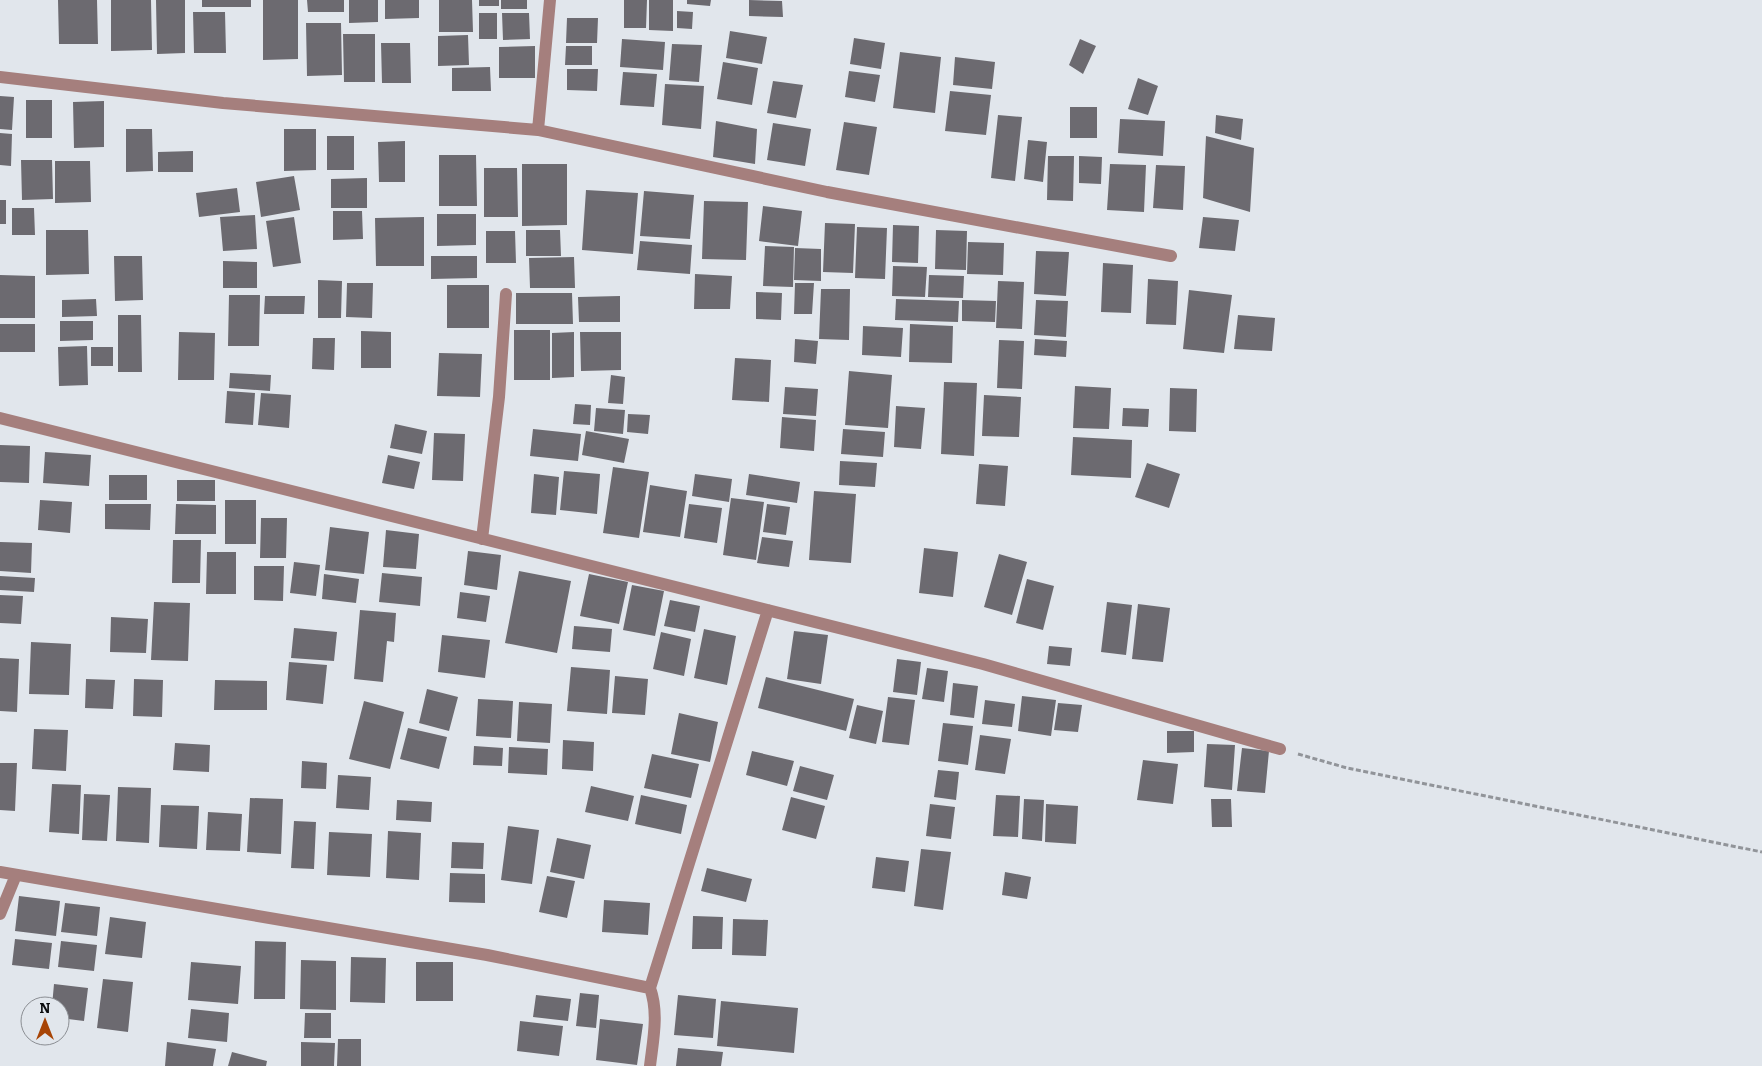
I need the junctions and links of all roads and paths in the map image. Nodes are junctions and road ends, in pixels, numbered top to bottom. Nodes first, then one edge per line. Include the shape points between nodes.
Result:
1 (550, 0) edge
2 (0, 77) edge
3 (538, 130) junction
4 (1171, 256) dead end
5 (506, 294) dead end
6 (0, 418) edge
7 (482, 539) junction
8 (768, 610) junction
9 (1280, 749) joint
10 (1762, 852) edge
11 (0, 872) edge
12 (16, 875) junction
13 (0, 914) edge
14 (650, 988) junction
15 (650, 1066) edge

1 - 3 street
2 - 3 street via 222,103
3 - 4 street via 827,192
5 - 7 street
6 - 7 street
7 - 8 street
8 - 9 street via 983,664
8 - 14 street
9 - 10 path via 1348,768
11 - 12 street
12 - 13 street
12 - 14 street via 478,953
14 - 15 street via 655,1014

